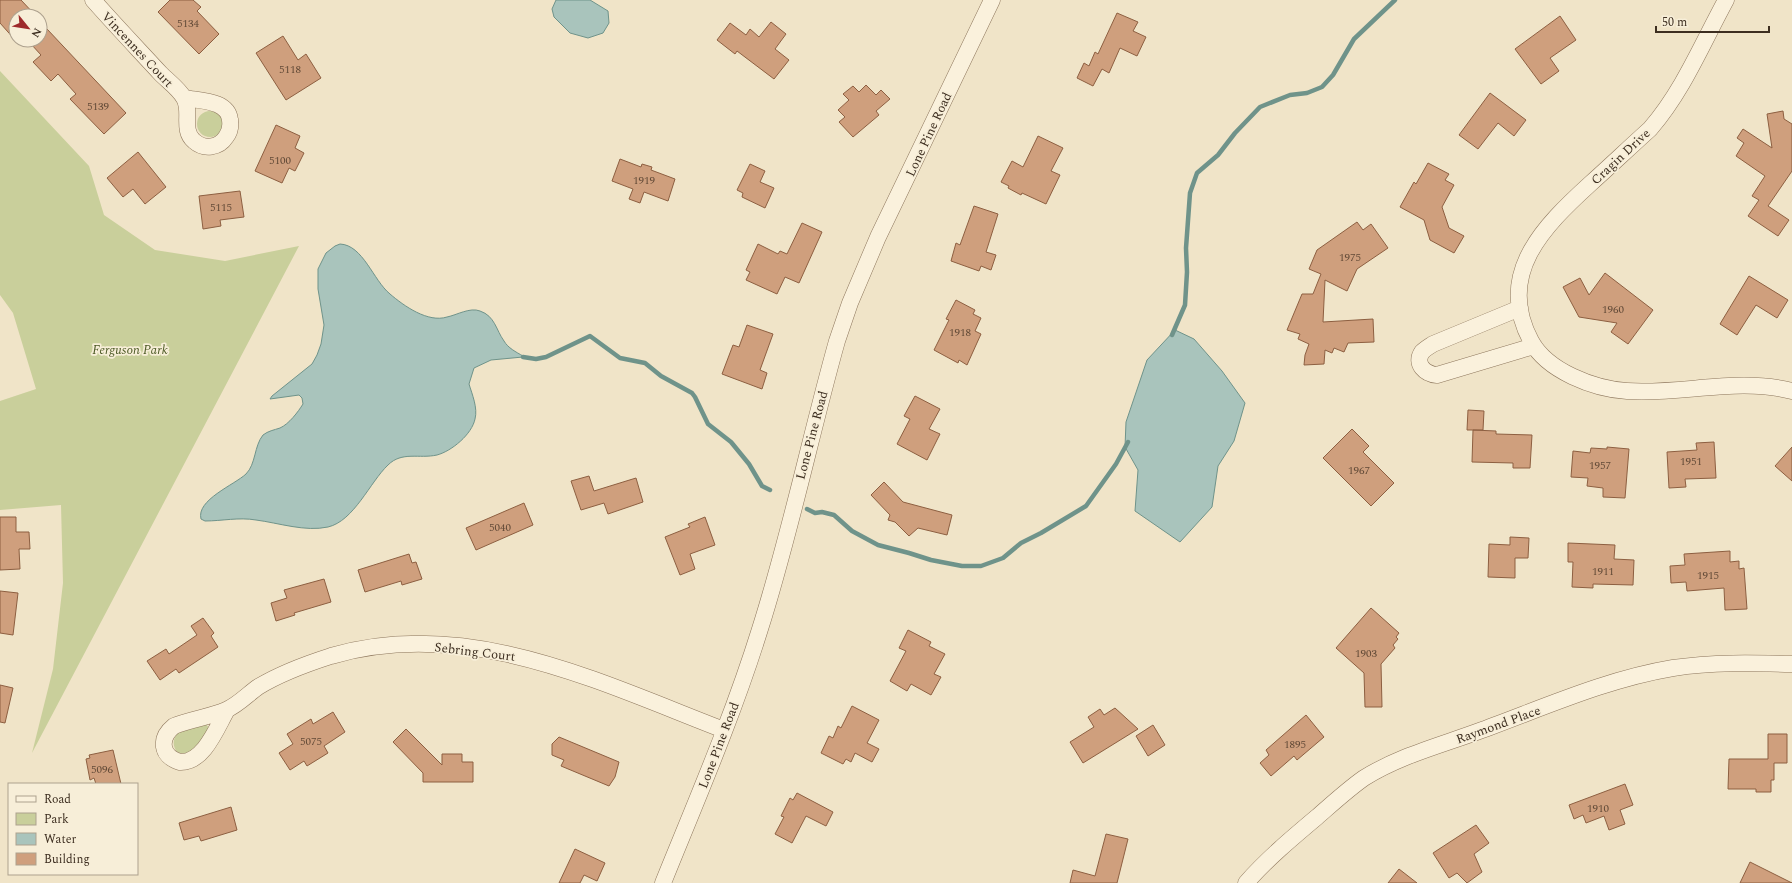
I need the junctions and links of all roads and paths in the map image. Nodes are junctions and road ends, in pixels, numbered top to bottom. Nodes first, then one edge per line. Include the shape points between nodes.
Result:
1 (93, 0) edge
2 (992, 0) edge
3 (1726, 0) edge
4 (185, 98) dead end
5 (1520, 308) junction
6 (1534, 346) junction
7 (1792, 391) edge
8 (1792, 664) edge
9 (228, 710) dead end
10 (724, 730) junction
11 (663, 883) edge
12 (1246, 883) edge

1 - 4 street, Vincennes Court
2 - 10 street, Lone Pine Road via 878,238 850,303 834,352 760,628
3 - 5 street, Cragin Drive via 1683,82 1663,114 1556,216 1538,239 1522,273
5 - 6 street, Cragin Drive
5 - 6 street via 1433,344 1422,352 1422,368 1428,374 1437,375
6 - 7 street, Cragin Drive via 1541,355 1572,376 1607,389 1641,392 1764,386
8 - 12 street, Raymond Place via 1702,665 1645,674 1409,754 1364,779 1341,796 1295,835
9 - 10 street, Sebring Court via 259,687 311,662 351,652 402,645 440,645 504,653 556,666
10 - 11 street, Lone Pine Road

